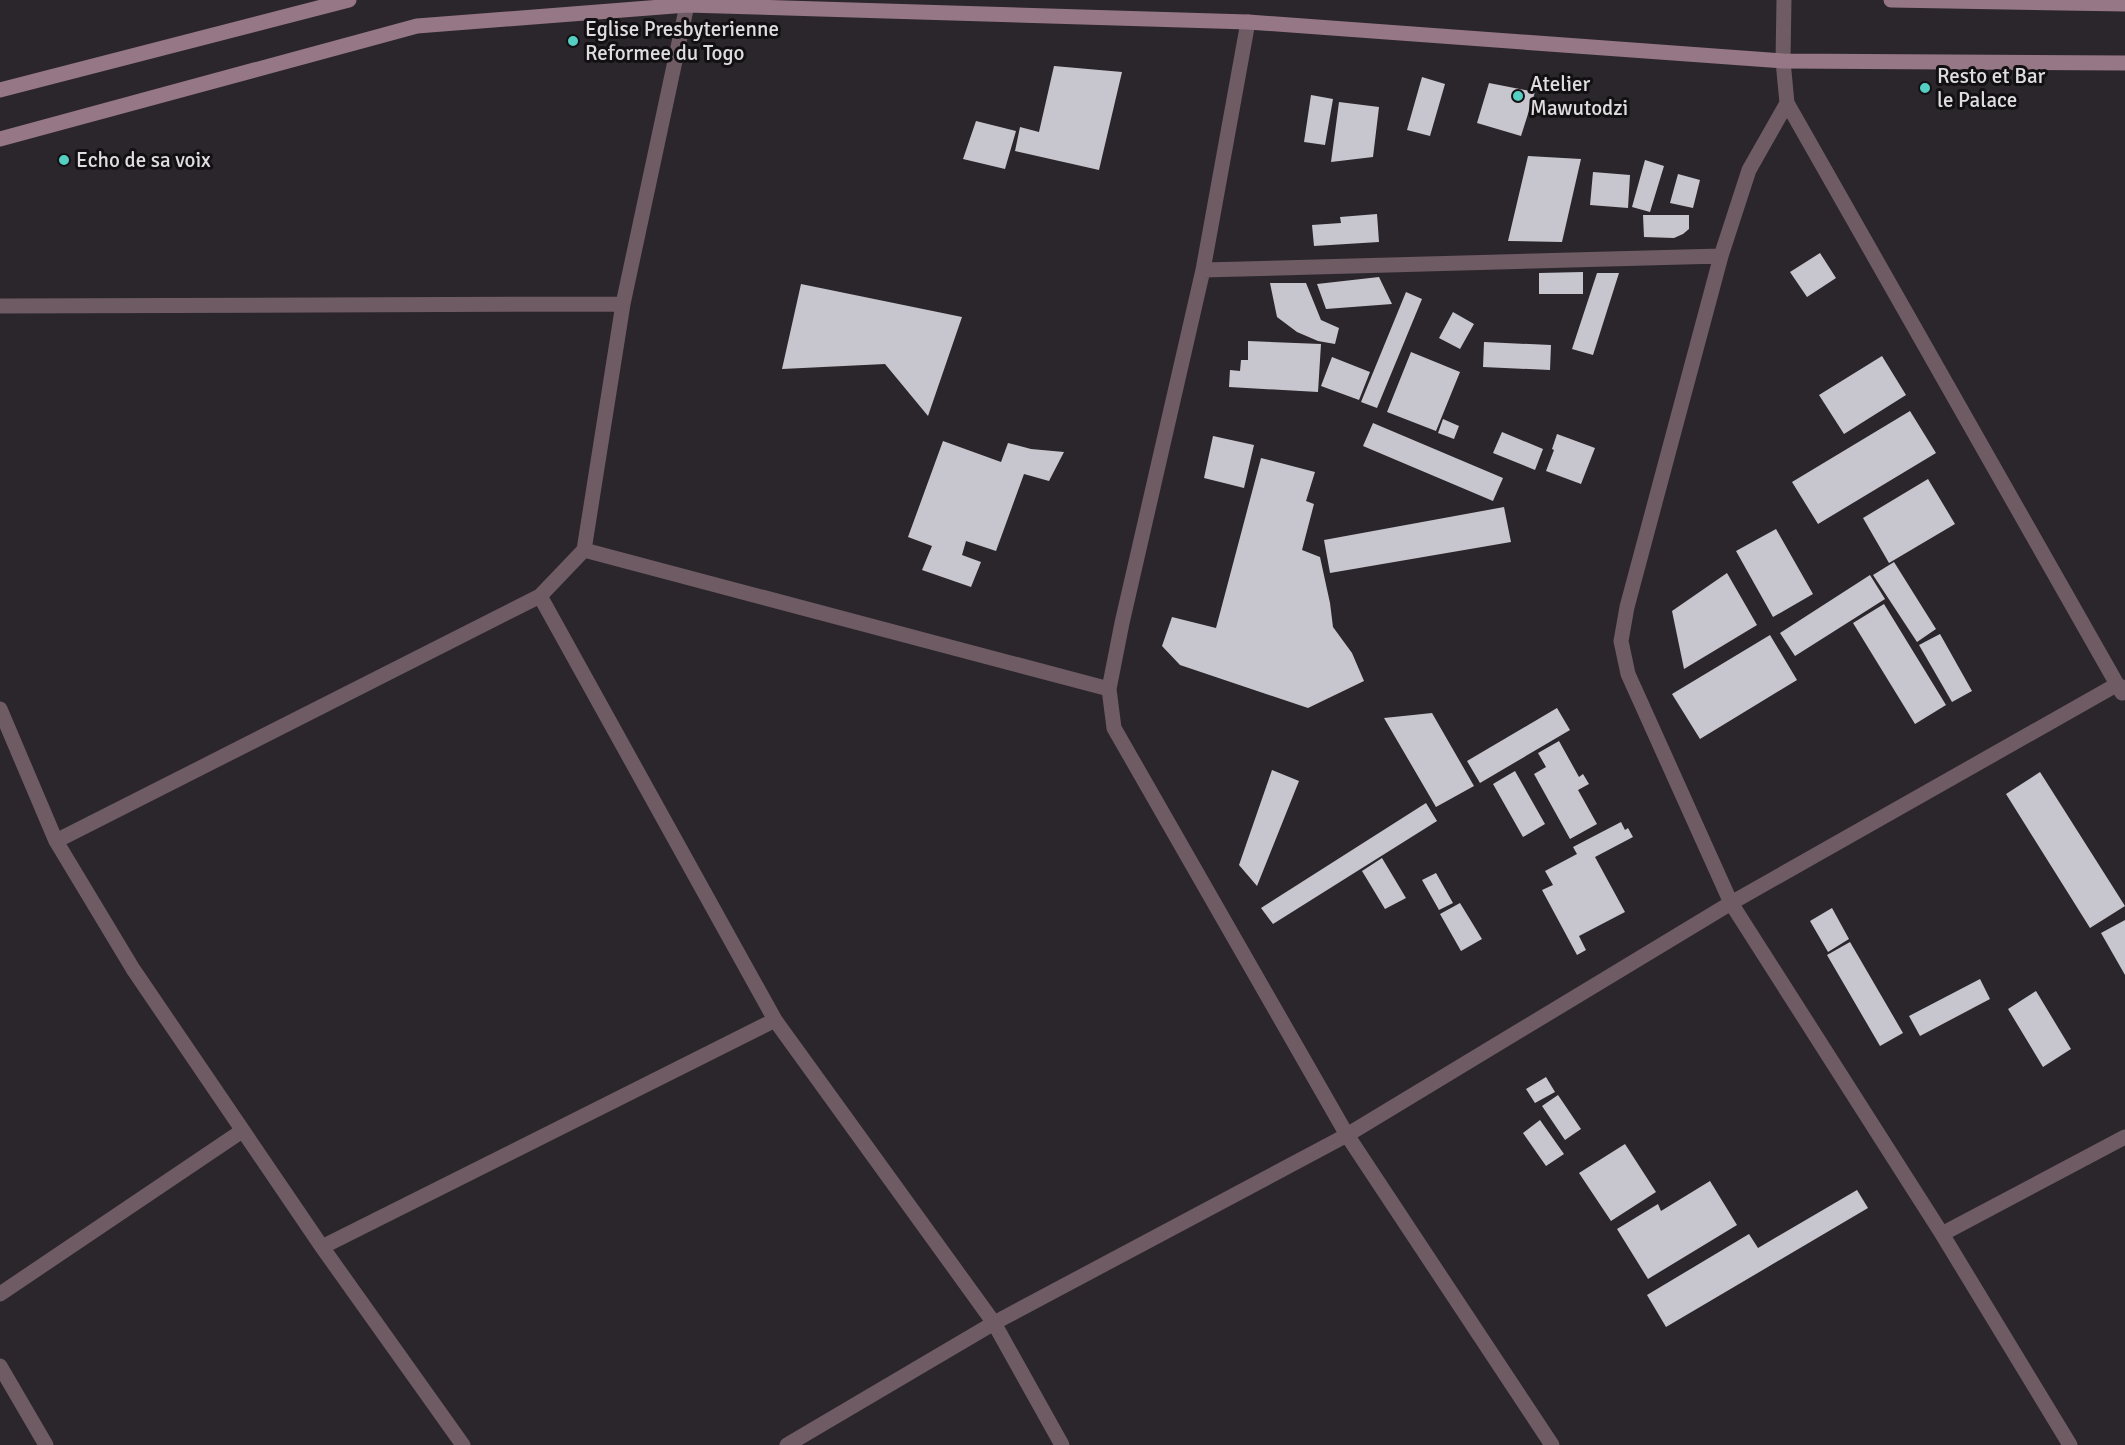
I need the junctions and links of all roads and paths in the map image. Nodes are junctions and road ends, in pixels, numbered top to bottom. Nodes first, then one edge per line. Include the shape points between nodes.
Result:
1 (349, 0) edge
2 (1784, 0) edge
3 (1891, 0) edge
4 (687, 4) junction
5 (2125, 4) edge
6 (1248, 22) junction
7 (1783, 61) junction
8 (2125, 63) edge
9 (0, 90) edge
10 (1787, 103) junction
11 (0, 140) edge
12 (1721, 256) junction
13 (1203, 270) junction
14 (622, 304) junction
15 (0, 306) edge
16 (584, 550) junction
17 (540, 596) junction
18 (1109, 689) junction
19 (2122, 691) edge
20 (0, 710) edge
21 (56, 841) junction
22 (1731, 903) junction
23 (775, 1020) junction
24 (242, 1131) junction
25 (1347, 1135) junction
26 (2125, 1137) edge
27 (1942, 1234) junction
28 (322, 1247) junction
29 (0, 1294) edge
30 (994, 1323) junction
31 (0, 1366) edge
32 (46, 1445) edge
33 (463, 1445) edge
34 (788, 1445) edge
35 (1062, 1445) edge
36 (1552, 1445) edge
37 (2070, 1445) edge

1 - 9 main road
2 - 7 street
3 - 5 main road
4 - 6 main road
4 - 11 main road via 417,26
4 - 14 street
6 - 7 main road
6 - 13 street
7 - 8 main road
7 - 10 street
10 - 12 street via 1749,170
10 - 19 street
12 - 13 street
12 - 22 street via 1622,641 1628,674
13 - 18 street
14 - 15 street
14 - 16 street
16 - 17 street
16 - 18 street
17 - 21 street
17 - 23 street
18 - 25 street via 1114,728
19 - 22 street
20 - 21 street
21 - 24 street via 133,969
22 - 25 street
22 - 27 street
23 - 28 street
23 - 30 street
24 - 28 street
24 - 29 street
25 - 30 street
25 - 36 street
26 - 27 street
27 - 37 street
28 - 33 street
30 - 34 street
30 - 35 street
31 - 32 street

